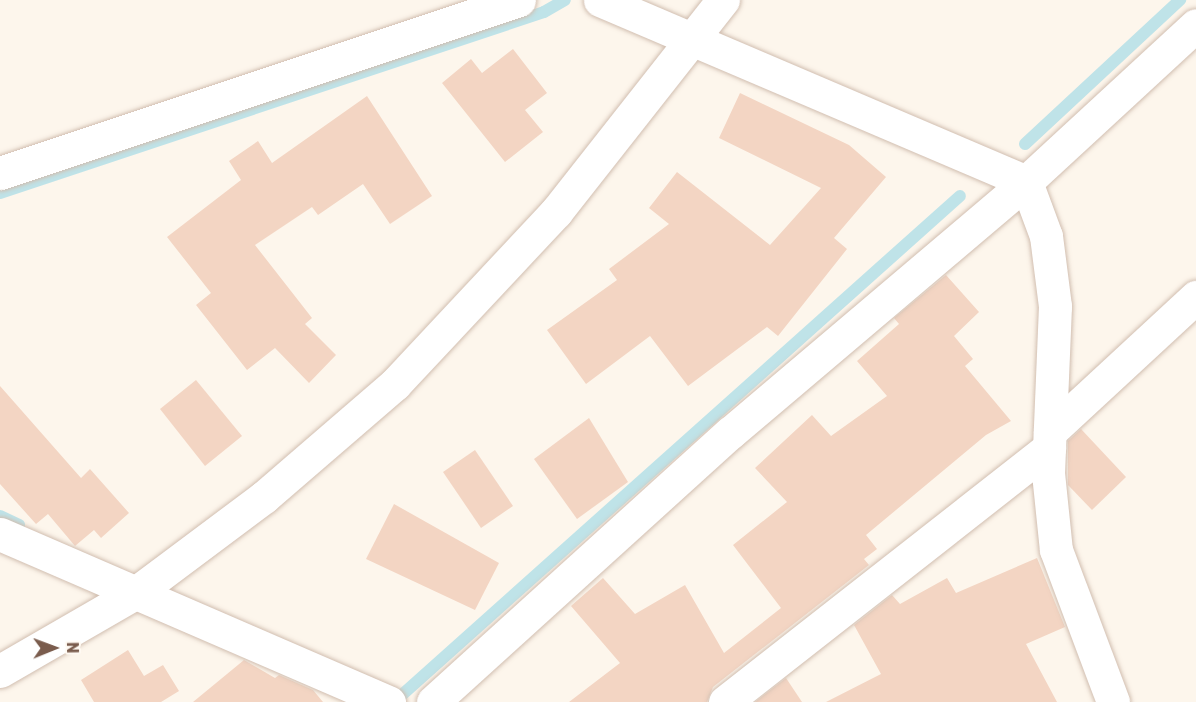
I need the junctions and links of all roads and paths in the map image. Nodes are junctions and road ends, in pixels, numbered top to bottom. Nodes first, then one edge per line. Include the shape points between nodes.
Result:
1 (519, 0) edge
2 (601, 0) edge
3 (723, 0) edge
4 (1196, 25) edge
5 (692, 41) junction
6 (0, 173) edge
7 (1026, 182) junction
8 (1196, 297) edge
9 (1050, 440) junction
10 (0, 534) edge
11 (137, 592) junction
12 (0, 671) edge
13 (387, 701) edge
14 (433, 702) edge
15 (725, 702) edge
16 (1113, 702) edge

1 - 6 street
2 - 5 street
3 - 5 street
4 - 7 street
5 - 7 street
5 - 11 street via 556,212 394,384 264,497
7 - 9 street via 1046,236 1055,306
7 - 14 street via 730,433
8 - 9 street
9 - 15 street
9 - 16 street via 1056,550
10 - 11 street
11 - 12 street
11 - 13 street

